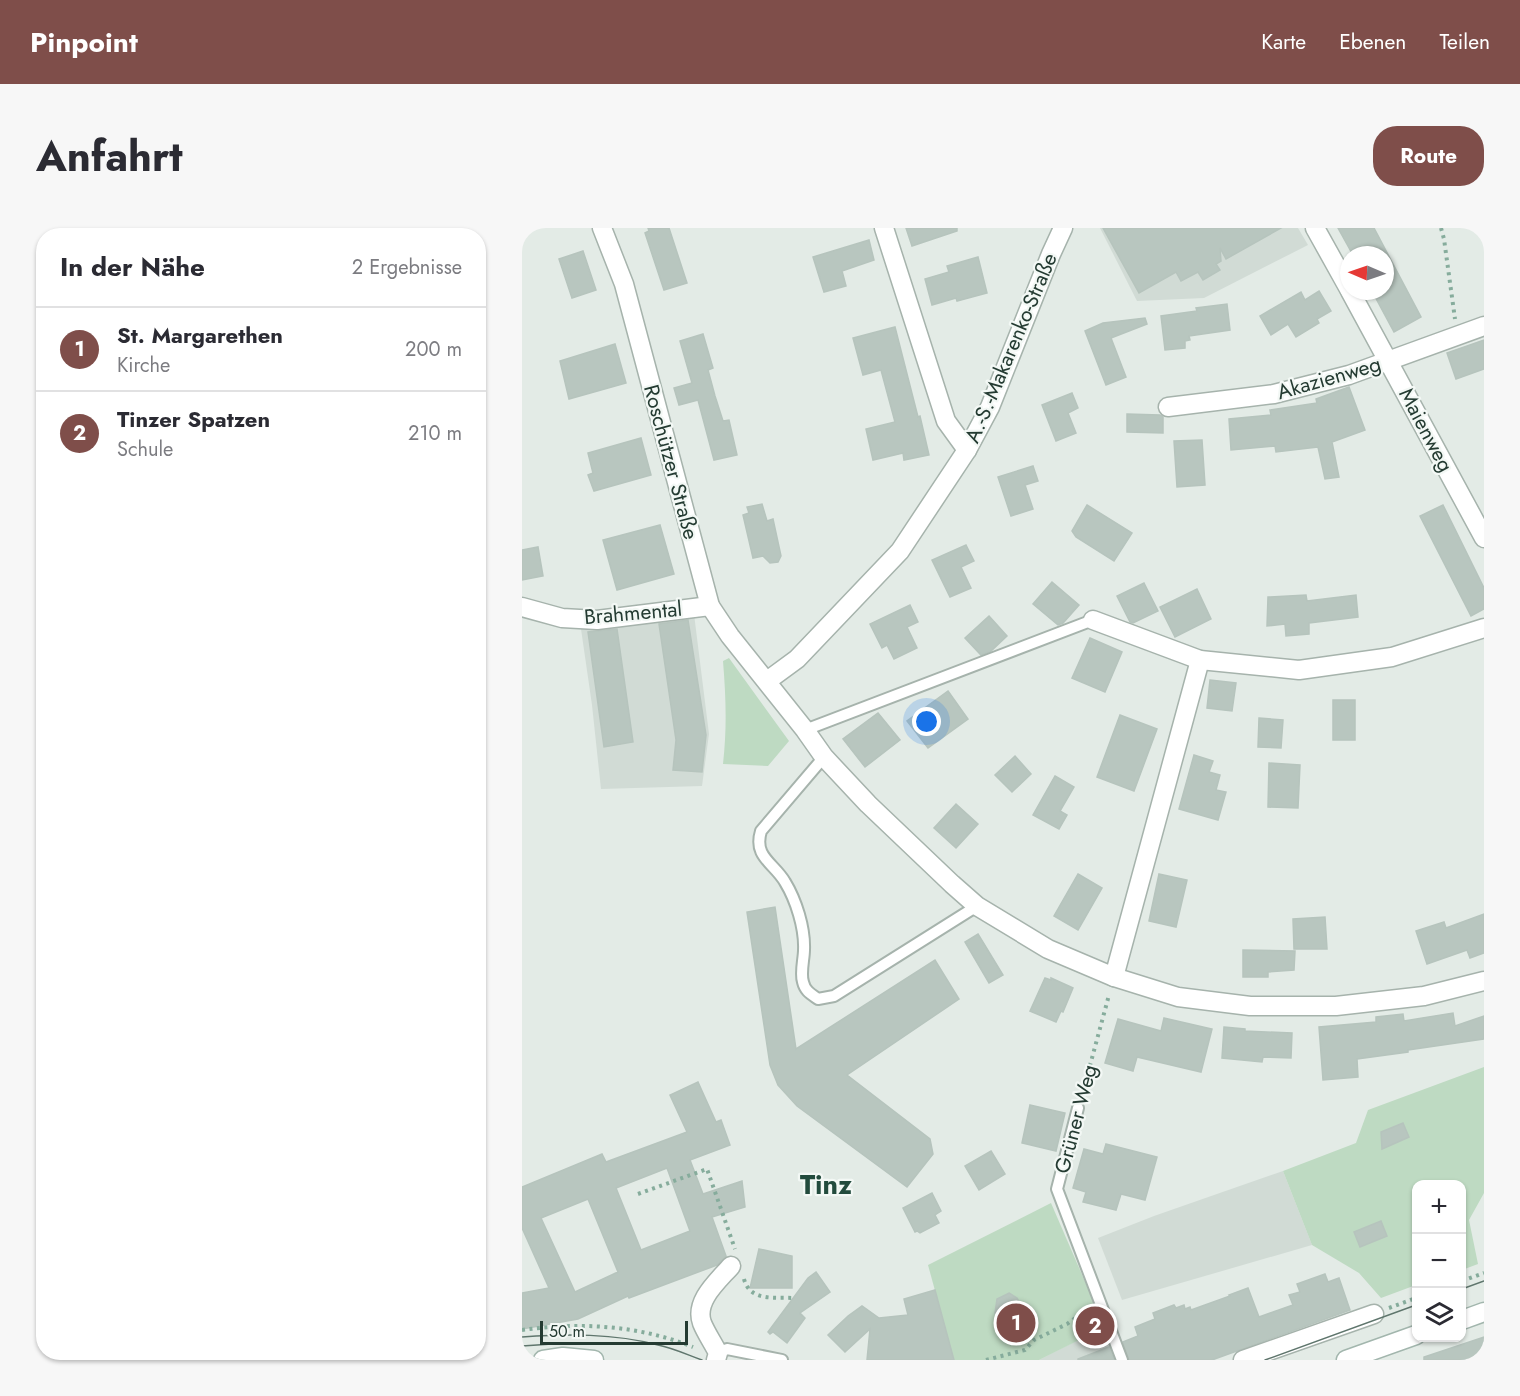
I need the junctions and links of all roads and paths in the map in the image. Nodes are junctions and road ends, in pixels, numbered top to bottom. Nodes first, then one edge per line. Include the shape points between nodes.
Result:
1 (602, 228) edge
2 (884, 228) edge
3 (1063, 228) edge
4 (1315, 228) edge
5 (1441, 228) edge
6 (1340, 274) edge
7 (1355, 300) edge
8 (1484, 326) edge
9 (1458, 336) junction
10 (1389, 361) junction
11 (1168, 407) dead end
12 (967, 450) junction
13 (1478, 512) edge
14 (1484, 538) edge
15 (710, 606) junction
16 (522, 607) edge
17 (1093, 620) joint
18 (1484, 628) edge
19 (1200, 660) junction
20 (767, 681) junction
21 (805, 730) junction
22 (824, 757) junction
23 (977, 906) junction
24 (1114, 977) junction
25 (1484, 981) edge
26 (1078, 1108) joint
27 (638, 1194) dead end
28 (735, 1263) junction
29 (1484, 1273) edge
30 (1466, 1279) edge
31 (794, 1298) dead end
32 (1412, 1300) edge
33 (1102, 1309) junction
34 (1484, 1312) edge
35 (1374, 1314) joint
36 (1466, 1318) edge
37 (522, 1330) edge
38 (1412, 1336) edge
39 (717, 1356) edge
40 (543, 1360) edge
41 (594, 1360) edge
42 (782, 1360) edge
43 (986, 1360) edge
44 (1122, 1360) edge
45 (1243, 1360) edge
46 (1346, 1360) edge

1 - 15 street, Roschützer Straße via 624,284
2 - 12 street via 946,421
3 - 12 street, A.-S.-Makarenko-Straße via 990,407
4 - 6 street, Maienweg
5 - 9 path
7 - 10 street, Maienweg
8 - 9 street, Akazienweg
9 - 10 street, Akazienweg
10 - 11 street, Akazienweg via 1274,394
10 - 13 street, Maienweg
12 - 20 street, A.-S.-Makarenko-Straße via 900,551 797,659
13 - 14 street, Maienweg
15 - 16 street, Brahmental via 597,620 562,618
15 - 20 street, Roschützer Straße
17 - 19 street
17 - 21 lane
18 - 19 street via 1392,657 1299,670
19 - 24 street
20 - 21 street
21 - 22 street
22 - 23 street via 867,804
22 - 23 lane via 761,831 758,842 762,854 785,881 798,909 804,946 802,981 807,992 818,999 834,996
23 - 24 street via 1048,948
24 - 25 street via 1178,997 1261,1006 1336,1006 1424,996
24 - 26 path, Grüner Weg
26 - 33 lane, Grüner Weg via 1057,1189
27 - 28 path via 707,1168
28 - 31 path via 746,1287 759,1297
28 - 39 street via 700,1308 701,1322
29 - 30 path
32 - 35 path
33 - 43 path via 1085,1311 1034,1340 1024,1350
33 - 44 lane, Grüner Weg
34 - 36 street
35 - 45 street
37 - 39 path via 582,1326 628,1329 662,1336
38 - 46 street
39 - 42 lane via 727,1349
40 - 41 street

